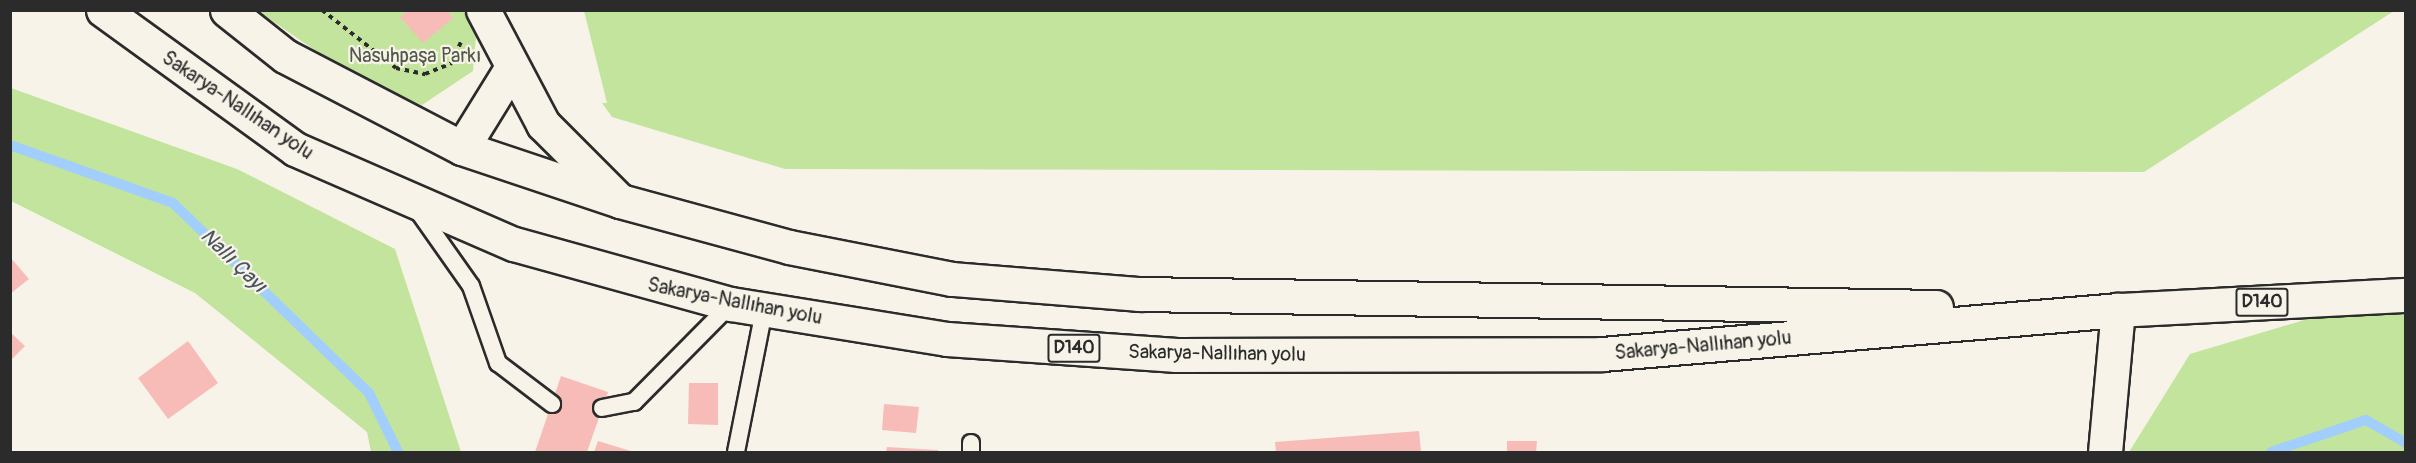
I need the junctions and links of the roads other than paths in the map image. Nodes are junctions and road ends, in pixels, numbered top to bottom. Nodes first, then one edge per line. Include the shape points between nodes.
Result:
1 (103, 10) edge
2 (227, 10) edge
3 (473, 22) edge
4 (512, 67) junction
5 (462, 148) junction
6 (620, 201) junction
7 (414, 204) junction
8 (2400, 291) edge
9 (731, 304) junction
10 (764, 310) junction
11 (2118, 310) junction
12 (552, 404) dead end
13 (602, 408) dead end
14 (736, 453) edge
15 (2104, 453) edge

1 - 7 main road, Sakarya-Nallıhan yolu / D140 via 295,149
2 - 5 main road, Sakarya-Nallıhan yolu / D140 via 285,56
3 - 4 main road
4 - 5 main road
4 - 6 main road via 543,124
5 - 6 main road, Sakarya-Nallıhan yolu / D140
6 - 11 main road, Sakarya-Nallıhan yolu / D140 via 789,247 952,279 1138,294
7 - 9 main road, Sakarya-Nallıhan yolu / D140 via 514,244
7 - 12 lane via 471,286 498,363
8 - 11 main road, Sakarya-Nallıhan yolu / D140
9 - 10 main road, Sakarya-Nallıhan yolu / D140
9 - 13 lane via 634,402
10 - 11 main road, Sakarya-Nallıhan yolu / D140 via 947,339 1212,355 1602,354
10 - 14 lane
11 - 15 main road

